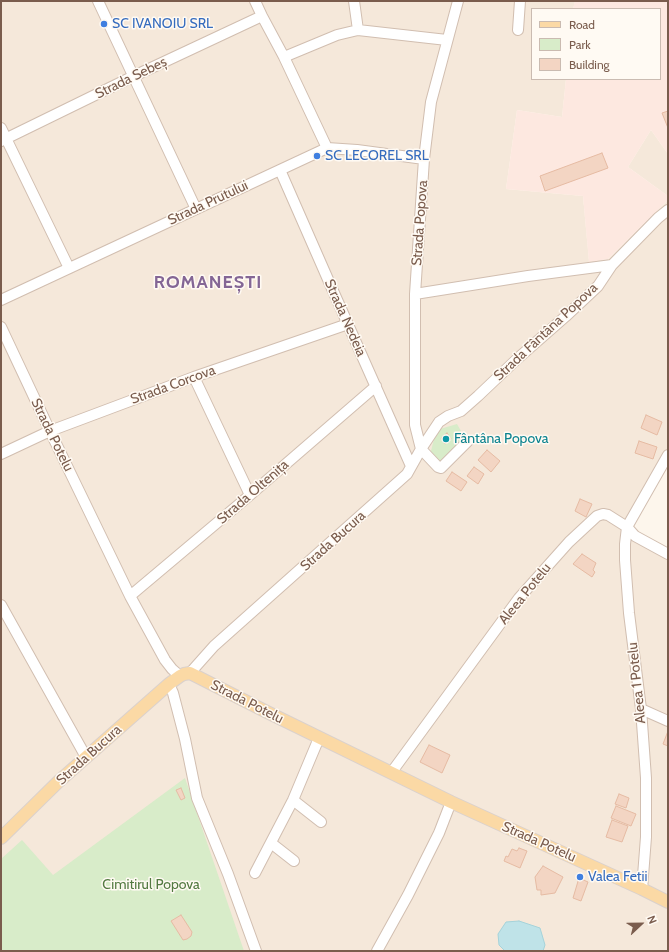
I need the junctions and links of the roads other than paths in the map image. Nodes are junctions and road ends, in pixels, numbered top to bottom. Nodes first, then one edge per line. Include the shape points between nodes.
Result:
1 (98, 1) edge
2 (255, 1) edge
3 (354, 1) edge
4 (458, 1) edge
5 (520, 1) edge
6 (262, 16) junction
7 (358, 30) junction
8 (518, 30) dead end
9 (447, 40) junction
10 (284, 57) junction
11 (134, 76) junction
12 (1, 128) edge
13 (4, 140) edge
14 (327, 148) junction
15 (424, 159) junction
16 (280, 170) junction
17 (196, 209) junction
18 (668, 210) edge
19 (612, 265) junction
20 (69, 268) junction
21 (415, 294) junction
22 (1, 300) edge
23 (348, 324) junction
24 (1, 327) edge
25 (194, 377) junction
26 (376, 386) junction
27 (50, 430) junction
28 (468, 441) dead end
29 (421, 449) junction
30 (1, 454) edge
31 (668, 455) edge
32 (411, 466) junction
33 (250, 495) junction
34 (627, 527) junction
35 (668, 554) edge
36 (130, 596) junction
37 (1, 605) edge
38 (185, 674) junction
39 (169, 684) junction
40 (641, 709) junction
41 (668, 721) edge
42 (319, 738) junction
43 (86, 757) junction
44 (391, 773) junction
45 (293, 800) junction
46 (451, 802) junction
47 (321, 822) dead end
48 (1, 838) edge
49 (271, 843) junction
50 (294, 861) dead end
51 (256, 873) dead end
52 (642, 889) junction
53 (668, 902) edge
54 (256, 951) edge
55 (377, 951) edge

1 - 11 street
2 - 6 street
3 - 7 street
4 - 9 street, Strada Popova
5 - 8 street
6 - 10 street
6 - 11 street, Strada Sebeș
7 - 9 street
7 - 10 street via 338,35
9 - 15 street, Strada Popova via 431,102
10 - 14 street
11 - 13 street, Strada Sebeș
11 - 17 street
12 - 13 street
13 - 20 street
14 - 15 street, Strada Prutului
14 - 16 street, Strada Prutului
15 - 21 street, Strada Popova
16 - 17 street, Strada Prutului
16 - 23 street, Strada Nedeia
17 - 20 street, Strada Prutului
18 - 19 street, Strada Fântâna Popova
19 - 21 street
19 - 29 street, Strada Fântâna Popova via 598,286 478,396 461,411 439,422
20 - 22 street, Strada Prutului
21 - 29 street, Strada Popova via 415,425
23 - 25 street, Strada Corcova
23 - 26 street, Strada Nedeia
24 - 27 street, Strada Potelu
25 - 27 street, Strada Corcova
25 - 33 street
26 - 32 street, Strada Nedeia
26 - 33 street, Strada Oltenița
27 - 30 street, Strada Corcova
27 - 36 street, Strada Potelu
28 - 29 street via 441,468
29 - 32 street, Strada Bucura
31 - 34 street
32 - 38 street, Strada Bucura via 407,474
33 - 36 street, Strada Oltenița
34 - 35 street via 634,536
34 - 40 street, Aleea 1 Potelu via 625,560 629,613
34 - 44 street, Aleea Potelu via 603,514 597,516 569,542 519,598
36 - 38 street, Strada Potelu via 164,660 172,669
37 - 43 street
38 - 39 main road, Strada Bucura
38 - 42 main road, Strada Potelu
39 - 43 main road, Strada Bucura
39 - 54 street via 174,693 197,798
40 - 41 street
40 - 52 street, Aleea 1 Potelu via 646,785
42 - 44 main road, Strada Potelu
42 - 45 street
43 - 48 main road, Strada Bucura
44 - 46 main road, Strada Potelu
45 - 47 street
45 - 49 street
46 - 52 main road, Strada Potelu
46 - 55 street via 439,833
49 - 50 street
49 - 51 street
52 - 53 main road, Strada Potelu

